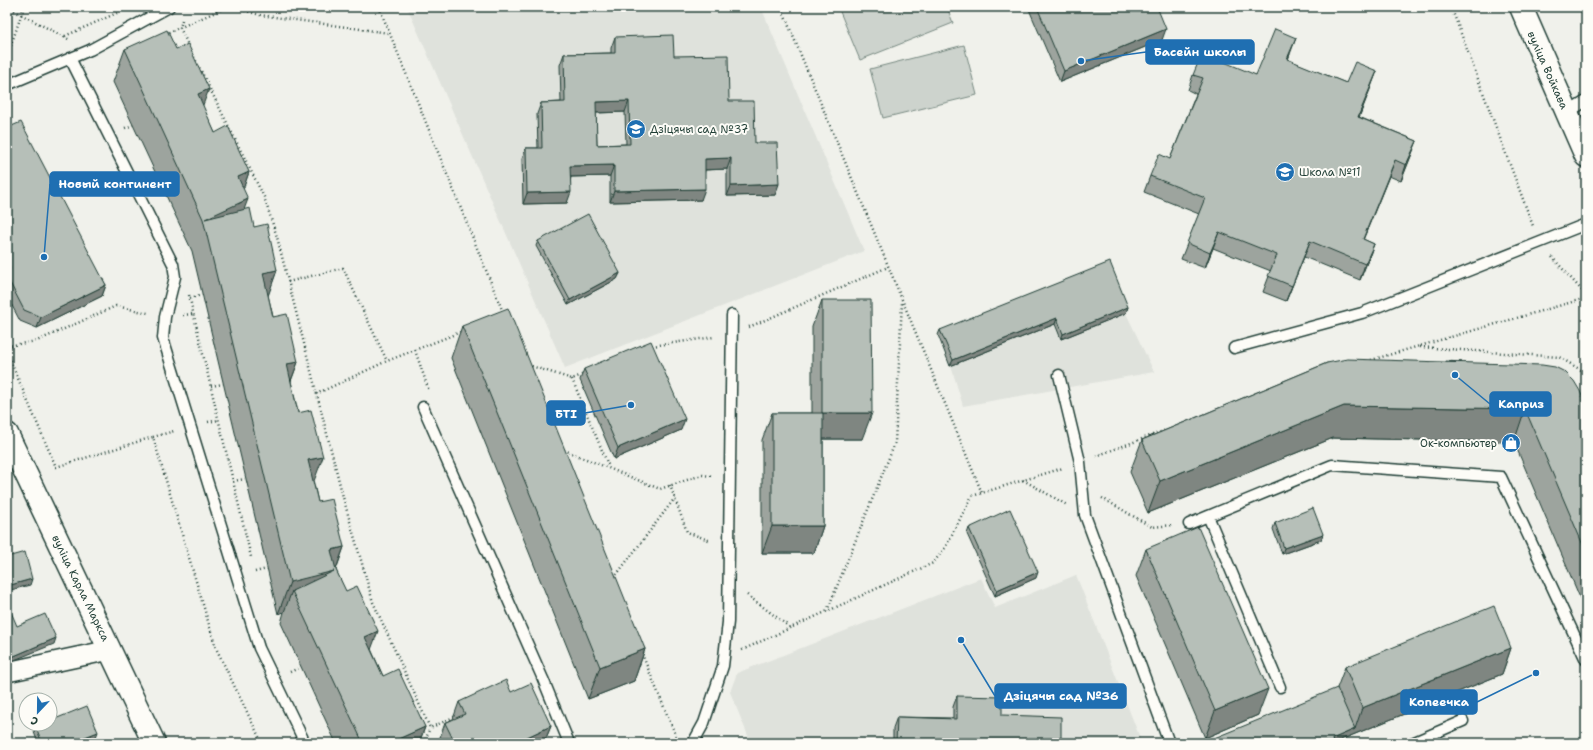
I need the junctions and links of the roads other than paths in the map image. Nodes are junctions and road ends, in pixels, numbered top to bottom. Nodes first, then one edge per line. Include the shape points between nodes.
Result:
1 (170, 7) edge
2 (1521, 7) edge
3 (70, 58) junction
4 (7, 85) edge
5 (1586, 101) edge
6 (1567, 113) junction
7 (1586, 156) edge
8 (1586, 224) edge
9 (732, 315) dead end
10 (1234, 348) dead end
11 (1059, 375) dead end
12 (423, 407) road end
13 (7, 434) edge
14 (1208, 516) junction
15 (1189, 524) road end
16 (110, 650) junction
17 (1586, 660) edge
18 (7, 672) edge
19 (1280, 687) dead end
20 (1463, 722) dead end
21 (154, 743) edge
22 (305, 743) edge
23 (569, 743) edge
24 (693, 743) edge
25 (1169, 743) edge
26 (1412, 743) edge

1 - 3 lane
2 - 6 main road, вуліца Войкава
3 - 4 lane
3 - 22 lane via 173,264 175,278 165,317 164,338 257,641
5 - 6 lane
6 - 7 main road, вуліца Войкава
8 - 10 lane via 1362,313
9 - 24 lane via 728,622 723,666 704,723
11 - 25 lane via 1080,462 1084,514
12 - 23 lane
13 - 16 main road, вуліца Карла Маркса
14 - 15 lane
14 - 17 lane via 1332,466 1501,477
14 - 19 lane
16 - 18 street
16 - 21 main road, вуліца Карла Маркса
20 - 26 lane

